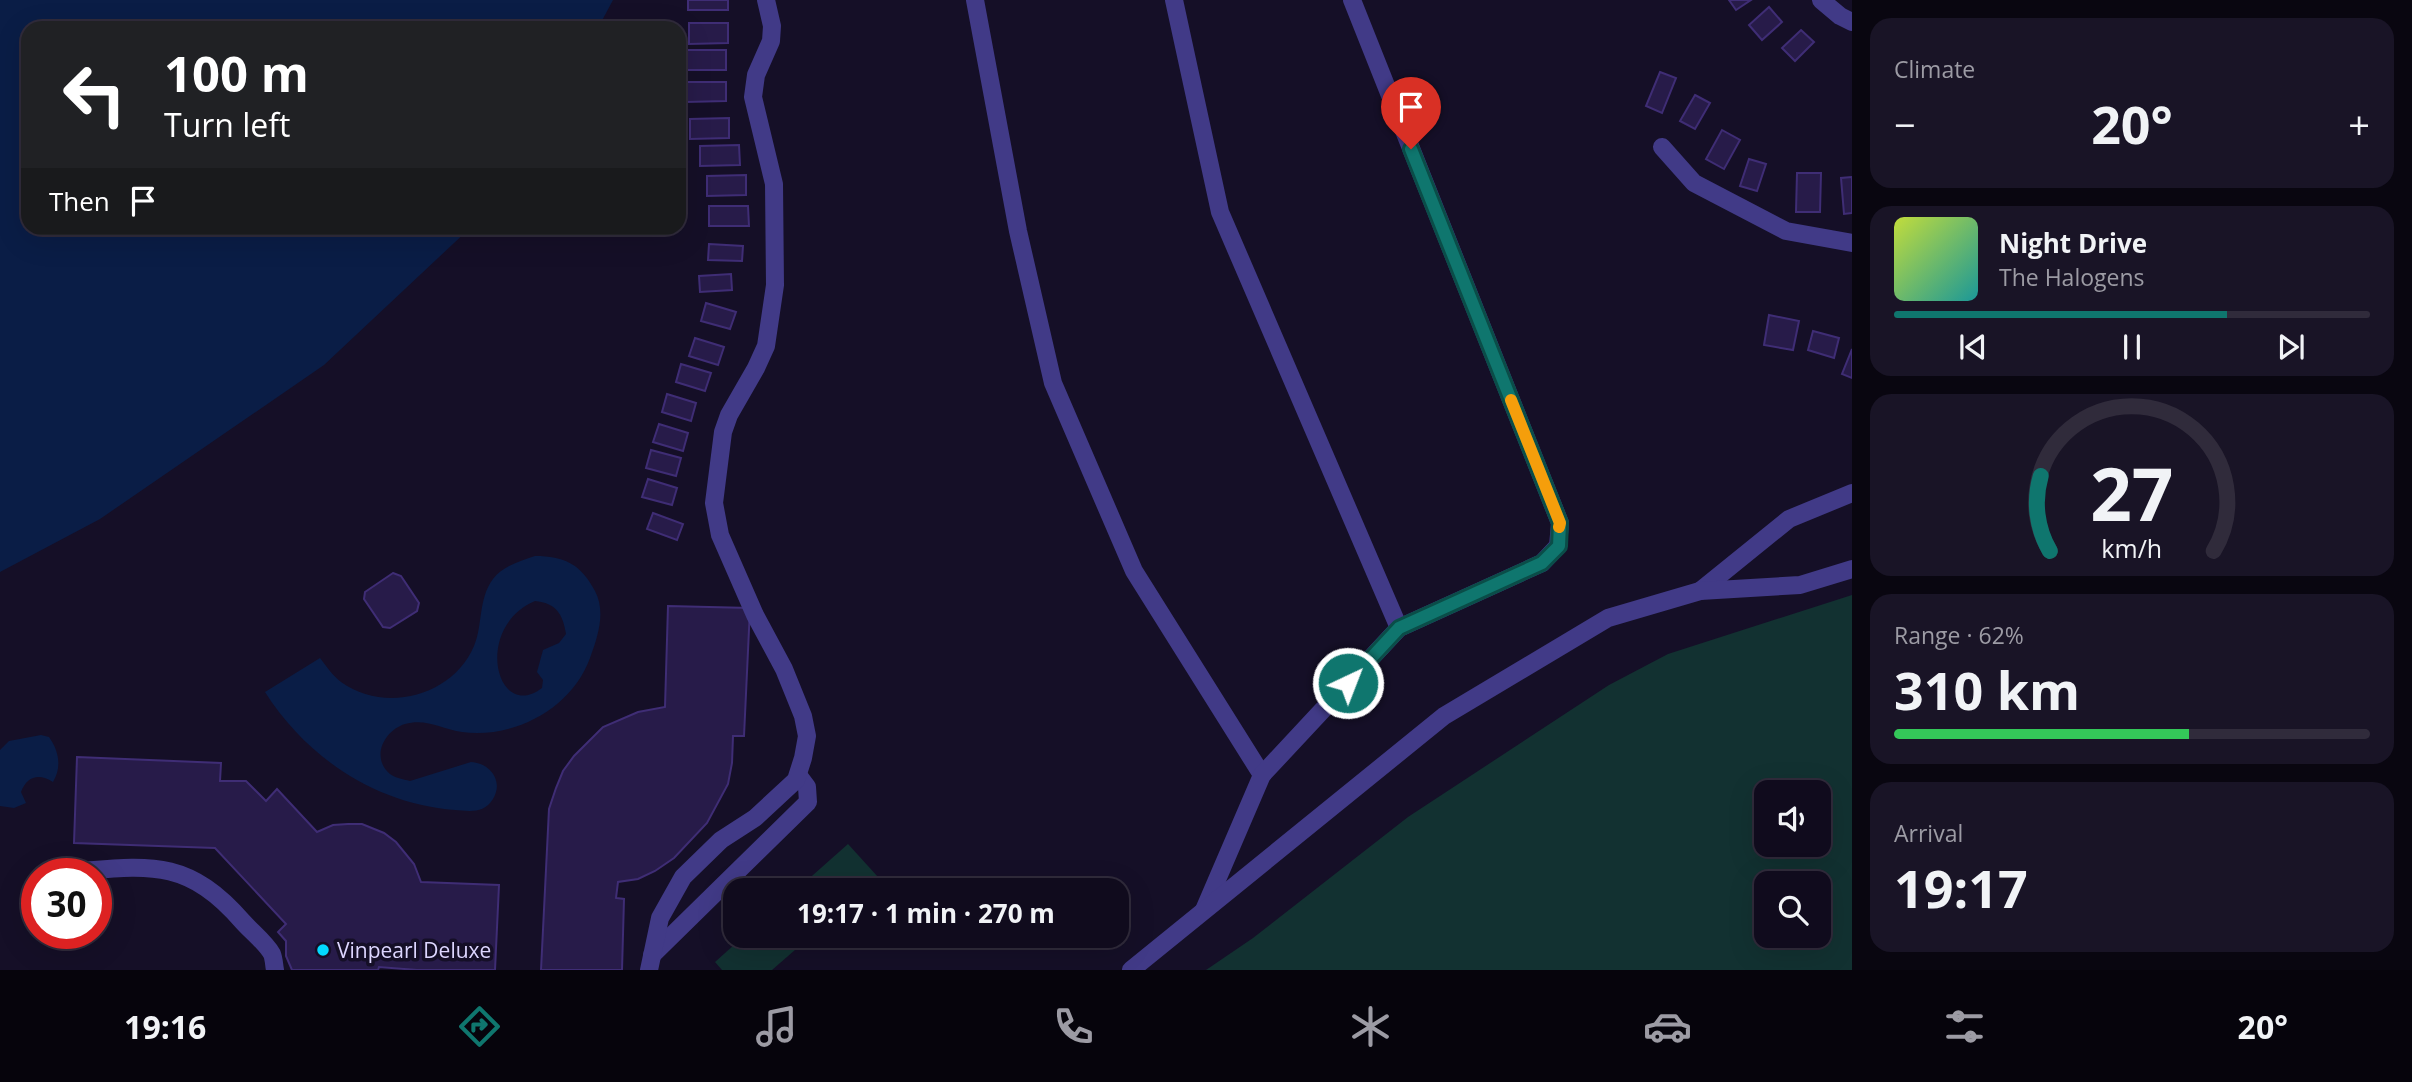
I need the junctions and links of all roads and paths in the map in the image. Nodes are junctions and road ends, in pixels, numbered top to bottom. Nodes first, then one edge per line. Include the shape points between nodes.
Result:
1 (766, 0) edge
2 (975, 0) edge
3 (1174, 0) edge
4 (1352, 0) edge
5 (1821, 0) edge
6 (1852, 22) edge
7 (1662, 147) dead end
8 (1852, 243) edge
9 (1852, 493) edge
10 (1852, 569) edge
11 (1700, 592) junction
12 (1399, 628) junction
13 (798, 775) junction
14 (1262, 775) junction
15 (112, 869) edge
16 (1204, 910) junction
17 (651, 962) edge
18 (275, 970) edge
19 (1131, 970) edge

1 - 13 street via 771,41 756,75 754,97 775,184 775,285 766,346 723,432 714,503 720,535 803,716 807,736
2 - 14 street via 1018,231 1053,383 1135,572
3 - 12 street via 1220,212
4 - 12 street via 1560,523 1559,546 1542,563
5 - 6 street
7 - 8 street via 1693,183 1786,231
9 - 11 street via 1789,520
10 - 11 street via 1800,585
11 - 16 street via 1608,618 1444,716
12 - 14 street
13 - 17 street via 755,818 721,840 683,877 660,918
13 - 17 street via 807,787 808,802
14 - 16 street
15 - 18 street via 170,870 211,891 272,954
16 - 19 street

